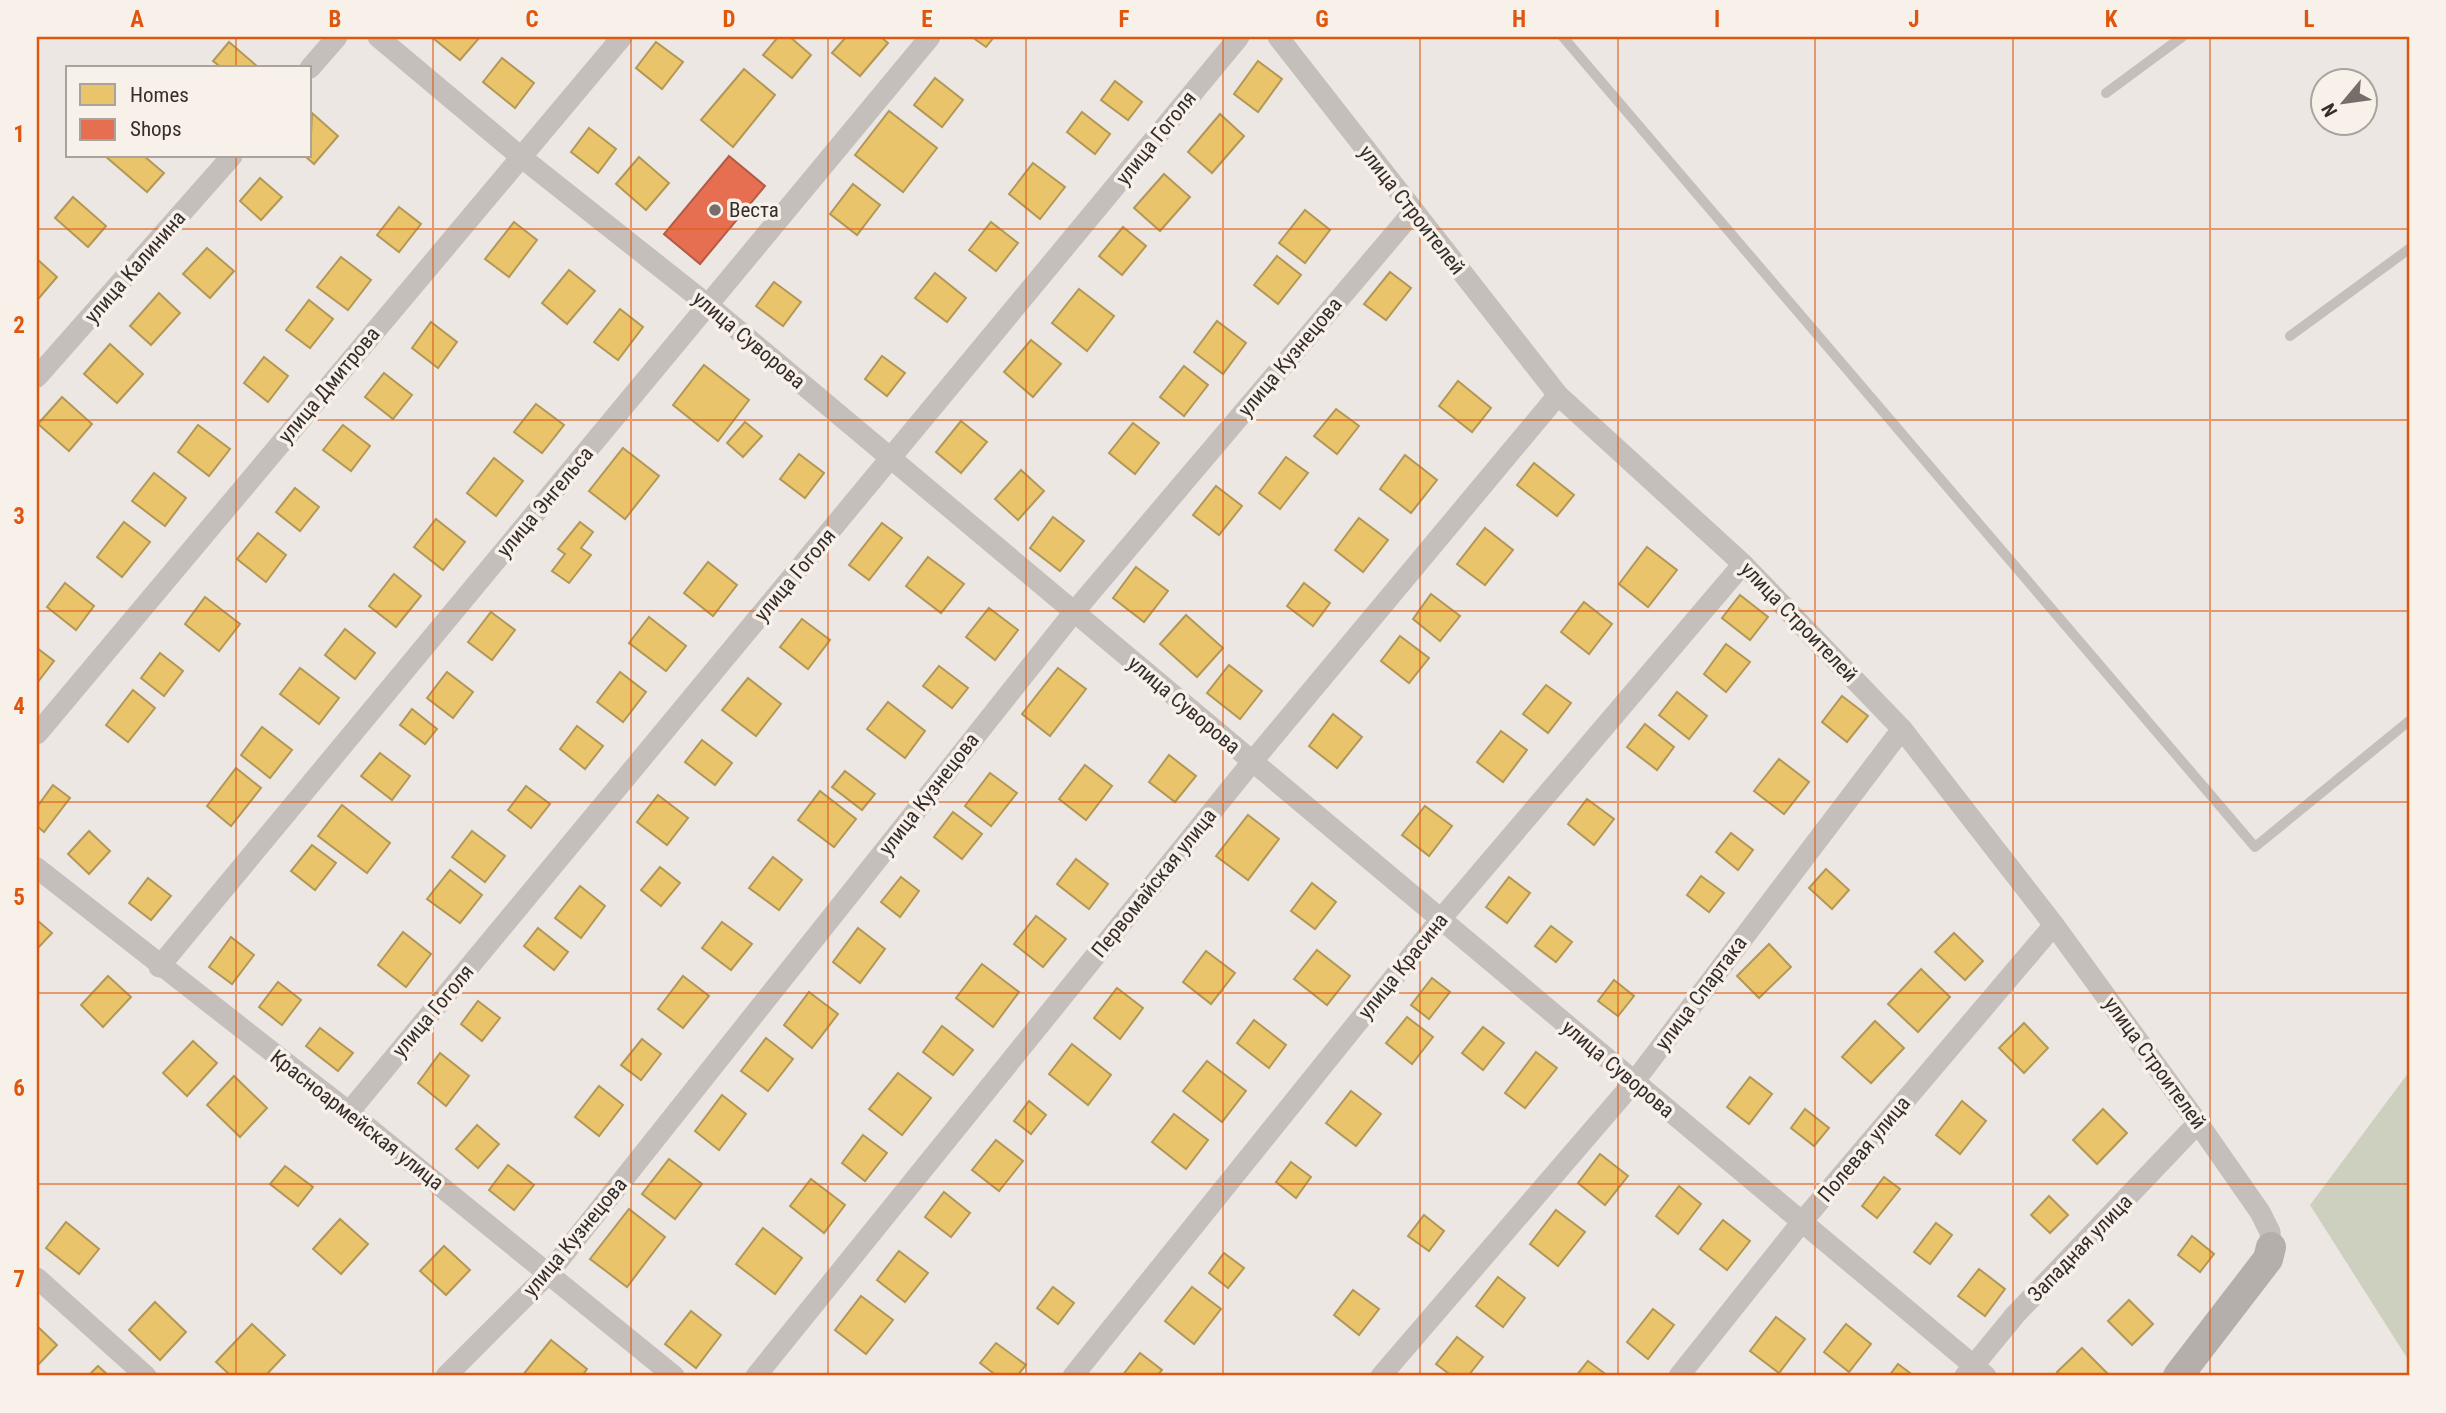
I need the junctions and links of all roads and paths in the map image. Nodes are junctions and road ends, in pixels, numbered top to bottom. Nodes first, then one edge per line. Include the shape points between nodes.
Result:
1 (337, 37) edge
2 (378, 37) edge
3 (622, 37) edge
4 (930, 37) edge
5 (1239, 37) edge
6 (1278, 37) edge
7 (1563, 37) edge
8 (2182, 37) edge
9 (312, 66) edge
10 (2106, 93) dead end
11 (521, 157) junction
12 (230, 158) edge
13 (1413, 212) junction
14 (2409, 249) edge
15 (708, 305) junction
16 (2290, 336) dead end
17 (37, 377) edge
18 (1558, 395) junction
19 (891, 459) junction
20 (1743, 564) junction
21 (1074, 612) junction
22 (2409, 721) edge
23 (1902, 729) junction
24 (37, 734) edge
25 (1252, 762) junction
26 (37, 868) edge
27 (1440, 920) junction
28 (2054, 925) junction
29 (159, 967) junction
30 (1634, 1082) junction
31 (349, 1112) junction
32 (2198, 1123) junction
33 (1801, 1223) junction
34 (2270, 1247) joint
35 (548, 1274) junction
36 (37, 1278) edge
37 (1974, 1373) edge
38 (146, 1376) edge
39 (446, 1376) edge
40 (674, 1376) edge
41 (756, 1376) edge
42 (1073, 1376) edge
43 (1381, 1376) edge
44 (1679, 1376) edge
45 (2178, 1376) edge

1 - 9 street
2 - 11 street, улица Суворова
3 - 11 street, улица Дмитрова
4 - 15 street, улица Энгельса
5 - 19 street, улица Гоголя
6 - 13 street, улица Строителей
7 - 22 lane via 2255,847
8 - 10 lane
11 - 15 street, улица Суворова
11 - 24 street, улица Дмитрова
12 - 17 street, улица Калинина
13 - 18 street, улица Строителей
13 - 21 street, улица Кузнецова
14 - 16 lane
15 - 19 street, улица Суворова
15 - 29 street, улица Энгельса
18 - 20 street, улица Строителей
18 - 25 street, Первомайская улица
19 - 21 street, улица Суворова
19 - 31 street, улица Гоголя
20 - 23 street, улица Строителей
20 - 27 street, улица Красина
21 - 25 street, улица Суворова
21 - 35 street, улица Кузнецова
23 - 28 street, улица Строителей
23 - 30 street, улица Спартака
25 - 27 street, улица Суворова
25 - 41 street, Первомайская улица
26 - 29 street, Красноармейская улица
27 - 30 street, улица Суворова
27 - 42 street, улица Красина
28 - 32 street, улица Строителей
28 - 33 street, Полевая улица
29 - 31 street, Красноармейская улица
30 - 33 street, улица Суворова
30 - 43 street, улица Спартака
31 - 35 street, Красноармейская улица
32 - 34 street, улица Строителей via 2260,1212 2270,1232
32 - 37 street, Западная улица via 2015,1315
33 - 37 street, улица Суворова
33 - 44 street, Полевая улица
34 - 45 street via 2267,1259
35 - 39 street, улица Кузнецова
35 - 40 street, Красноармейская улица
36 - 38 street

